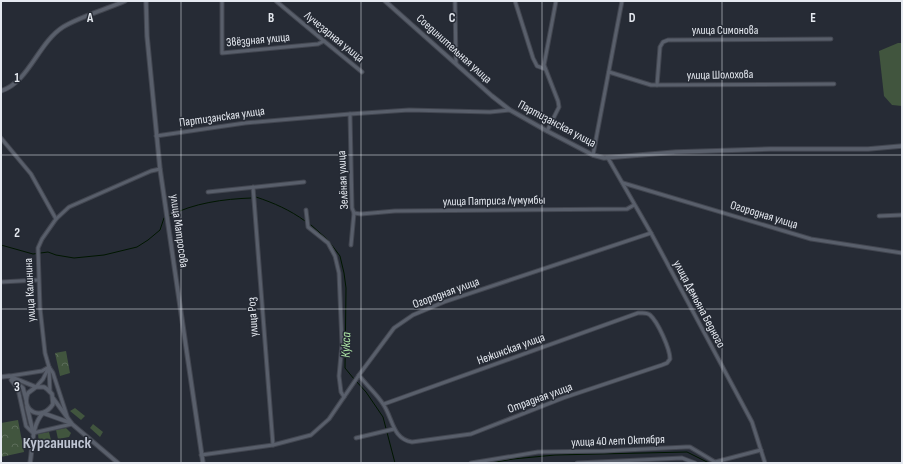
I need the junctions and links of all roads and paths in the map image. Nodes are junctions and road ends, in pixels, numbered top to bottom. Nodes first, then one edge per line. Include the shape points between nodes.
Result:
1 (126, 1) edge
2 (146, 1) edge
3 (222, 1) edge
4 (276, 1) edge
5 (385, 1) edge
6 (455, 1) edge
7 (515, 1) edge
8 (556, 1) edge
9 (622, 1) edge
10 (831, 38) dead end
11 (324, 41) junction
12 (456, 64) junction
13 (545, 68) junction
14 (362, 72) dead end
15 (609, 72) junction
16 (834, 84) dead end
17 (657, 85) junction
18 (1, 91) edge
19 (510, 110) junction
20 (350, 114) junction
21 (547, 131) junction
22 (156, 136) junction
23 (1, 138) edge
24 (902, 146) edge
25 (593, 155) junction
26 (608, 158) junction
27 (160, 169) junction
28 (304, 182) dead end
29 (623, 183) junction
30 (253, 187) junction
31 (208, 192) dead end
32 (634, 205) junction
33 (306, 210) dead end
34 (354, 213) junction
35 (902, 215) edge
36 (879, 216) dead end
37 (56, 219) junction
38 (651, 233) junction
39 (351, 246) dead end
40 (902, 253) edge
41 (38, 280) junction
42 (1, 282) edge
43 (645, 312) joint
44 (49, 367) junction
45 (8, 376) junction
46 (1, 377) edge
47 (358, 377) junction
48 (36, 387) junction
49 (50, 392) junction
50 (344, 397) junction
51 (53, 398) junction
52 (26, 402) junction
53 (384, 404) junction
54 (43, 413) junction
55 (68, 419) junction
56 (72, 424) junction
57 (394, 429) junction
58 (33, 433) junction
59 (356, 438) dead end
60 (273, 444) junction
61 (761, 450) junction
62 (201, 455) junction
63 (30, 463) edge
64 (118, 463) edge
65 (202, 463) edge
66 (471, 463) edge
67 (577, 463) edge
68 (695, 463) edge
69 (765, 463) edge

1 - 18 street via 62,28 42,48 16,82
2 - 22 street, улица Матросова
3 - 11 street, Звёздная улица via 222,53 318,44
4 - 11 street, Лучезарная улица
5 - 12 street, Соединительная улица
6 - 12 street
7 - 13 street via 533,58 537,66
8 - 13 street
9 - 15 street
10 - 17 street, улица Симонова via 668,40 660,47
11 - 14 street, Лучезарная улица
12 - 19 street, Соединительная улица
13 - 21 street via 559,107
15 - 17 street, улица Шолохова
15 - 25 street
16 - 17 street, улица Шолохова
19 - 20 street, Партизанская улица via 409,110
19 - 21 street, Партизанская улица
20 - 22 street, Партизанская улица via 245,123
20 - 34 street, Зелёная улица
21 - 25 street, Партизанская улица
22 - 27 street, улица Матросова
23 - 37 street via 31,174
24 - 26 street, Партизанская улица via 868,149 676,152
25 - 26 street, Партизанская улица
26 - 29 street, улица Демьяна Бедного
27 - 37 street via 69,207
27 - 62 street, улица Матросова
28 - 30 street
29 - 32 street, улица Демьяна Бедного
29 - 40 street, Огородная улица via 811,239
30 - 31 street
30 - 60 street, улица Роз
32 - 34 street, улица Патриса Лумумбы via 627,209
32 - 38 street, улица Демьяна Бедного
33 - 50 street via 308,227 328,244 335,256 339,273 342,344 339,376 340,392
34 - 39 street, Зелёная улица
35 - 36 street
37 - 41 street, улица Калинина via 38,248
38 - 47 street, Огородная улица via 413,314 394,328
38 - 61 street, улица Демьяна Бедного via 752,422
41 - 42 street
41 - 44 street, улица Калинина
43 - 53 street, Нежинская улица
43 - 57 street, Отрадная улица via 657,325 670,353 667,363 563,398 471,434 412,442 400,436
44 - 45 street via 42,371
44 - 48 street
44 - 49 street, улица Калинина
44 - 55 street, улица Калинина via 54,373
45 - 46 street
45 - 48 street
45 - 52 street via 23,388
45 - 58 street via 18,389 26,426
47 - 50 street, Огородная улица
47 - 53 street
48 - 49 street via 44,387
48 - 52 street via 28,393
49 - 51 street
50 - 60 street, Огородная улица via 329,419 311,435
51 - 54 street via 53,404
51 - 55 street
52 - 54 street via 32,411
52 - 58 street
53 - 57 street
54 - 56 street
54 - 58 street
55 - 56 street
56 - 58 street
56 - 64 street
57 - 59 street
58 - 63 street
60 - 62 street, Огородная улица
61 - 66 street, улица 40 лет Октября via 715,462 686,447 604,452 538,452
61 - 69 street, улица Демьяна Бедного
62 - 65 street, улица Матросова
67 - 68 street, улица 40 лет Октября via 682,458

